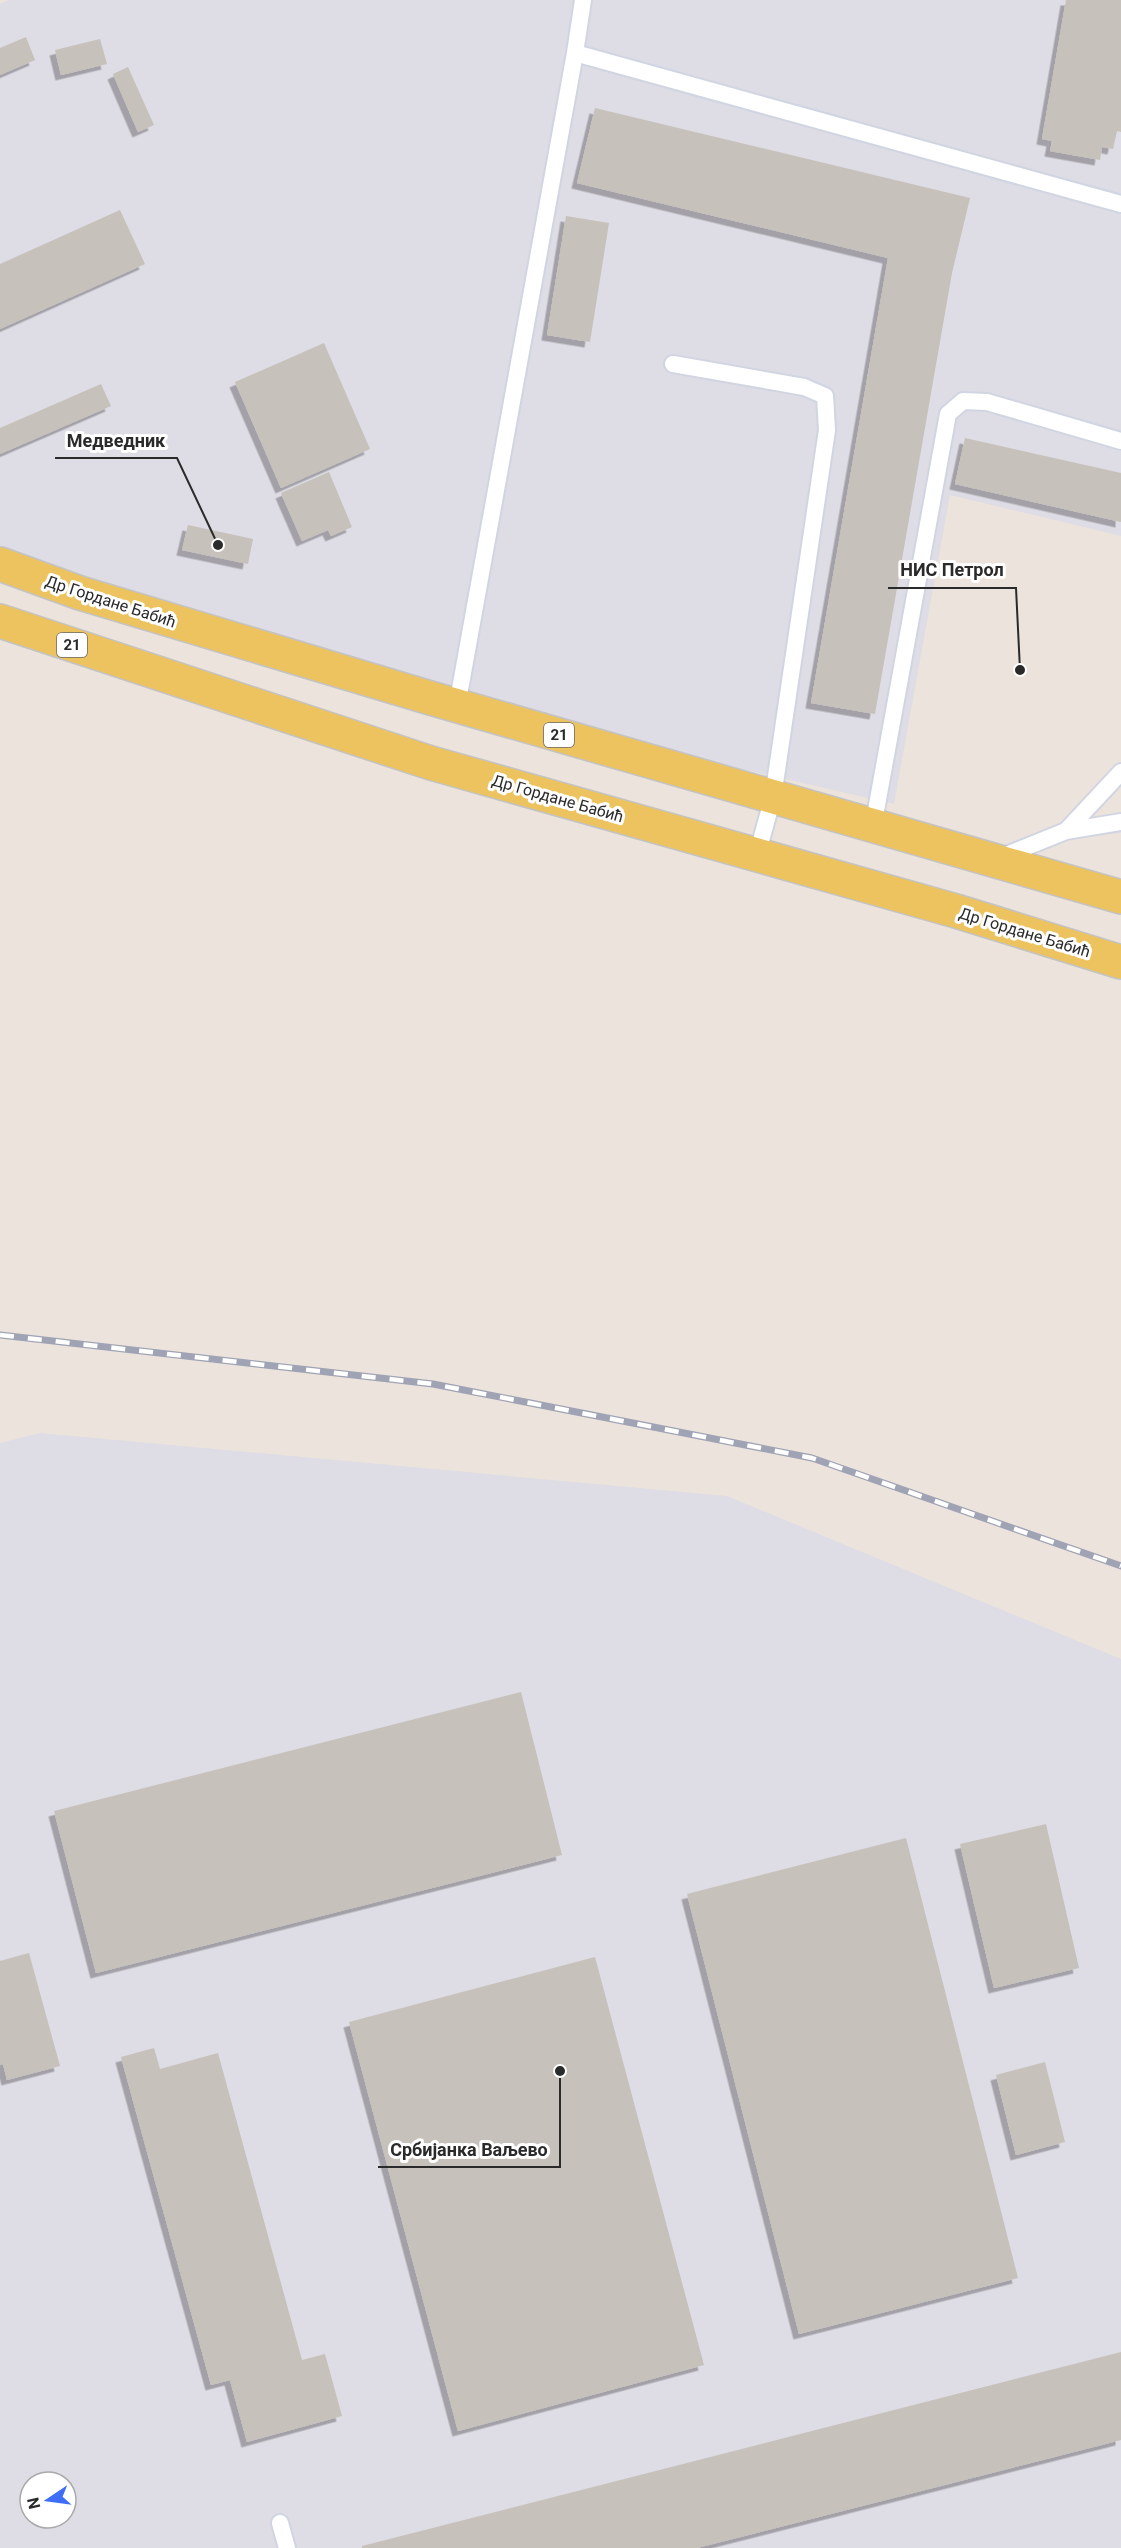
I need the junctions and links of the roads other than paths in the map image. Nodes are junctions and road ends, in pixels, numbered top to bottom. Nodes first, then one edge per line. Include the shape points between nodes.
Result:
1 (583, 0) edge
2 (575, 53) junction
3 (1121, 204) edge
4 (673, 364) dead end
5 (1121, 441) edge
6 (0, 564) edge
7 (0, 621) edge
8 (457, 706) junction
9 (1121, 772) edge
10 (773, 797) junction
11 (1121, 822) edge
12 (873, 827) junction
13 (1066, 831) junction
14 (757, 855) junction
15 (992, 861) junction
16 (1121, 897) edge
17 (1121, 962) edge
18 (280, 2523) dead end
19 (286, 2548) edge

1 - 2 lane
2 - 3 lane
2 - 8 lane
4 - 10 lane via 804,387 825,396 828,429
5 - 12 lane via 987,402 963,401 948,414
6 - 8 main road, Др Гордане Бабић / 21 via 80,593
7 - 14 main road, Др Гордане Бабић / 21 via 431,763
8 - 10 main road, Др Гордане Бабић / 21
9 - 13 lane
10 - 12 main road, Др Гордане Бабић / 21
10 - 14 lane
11 - 13 lane
12 - 15 main road, Др Гордане Бабић / 21
13 - 15 lane
14 - 17 main road, Др Гордане Бабић / 21
15 - 16 main road, Др Гордане Бабић / 21
18 - 19 lane

